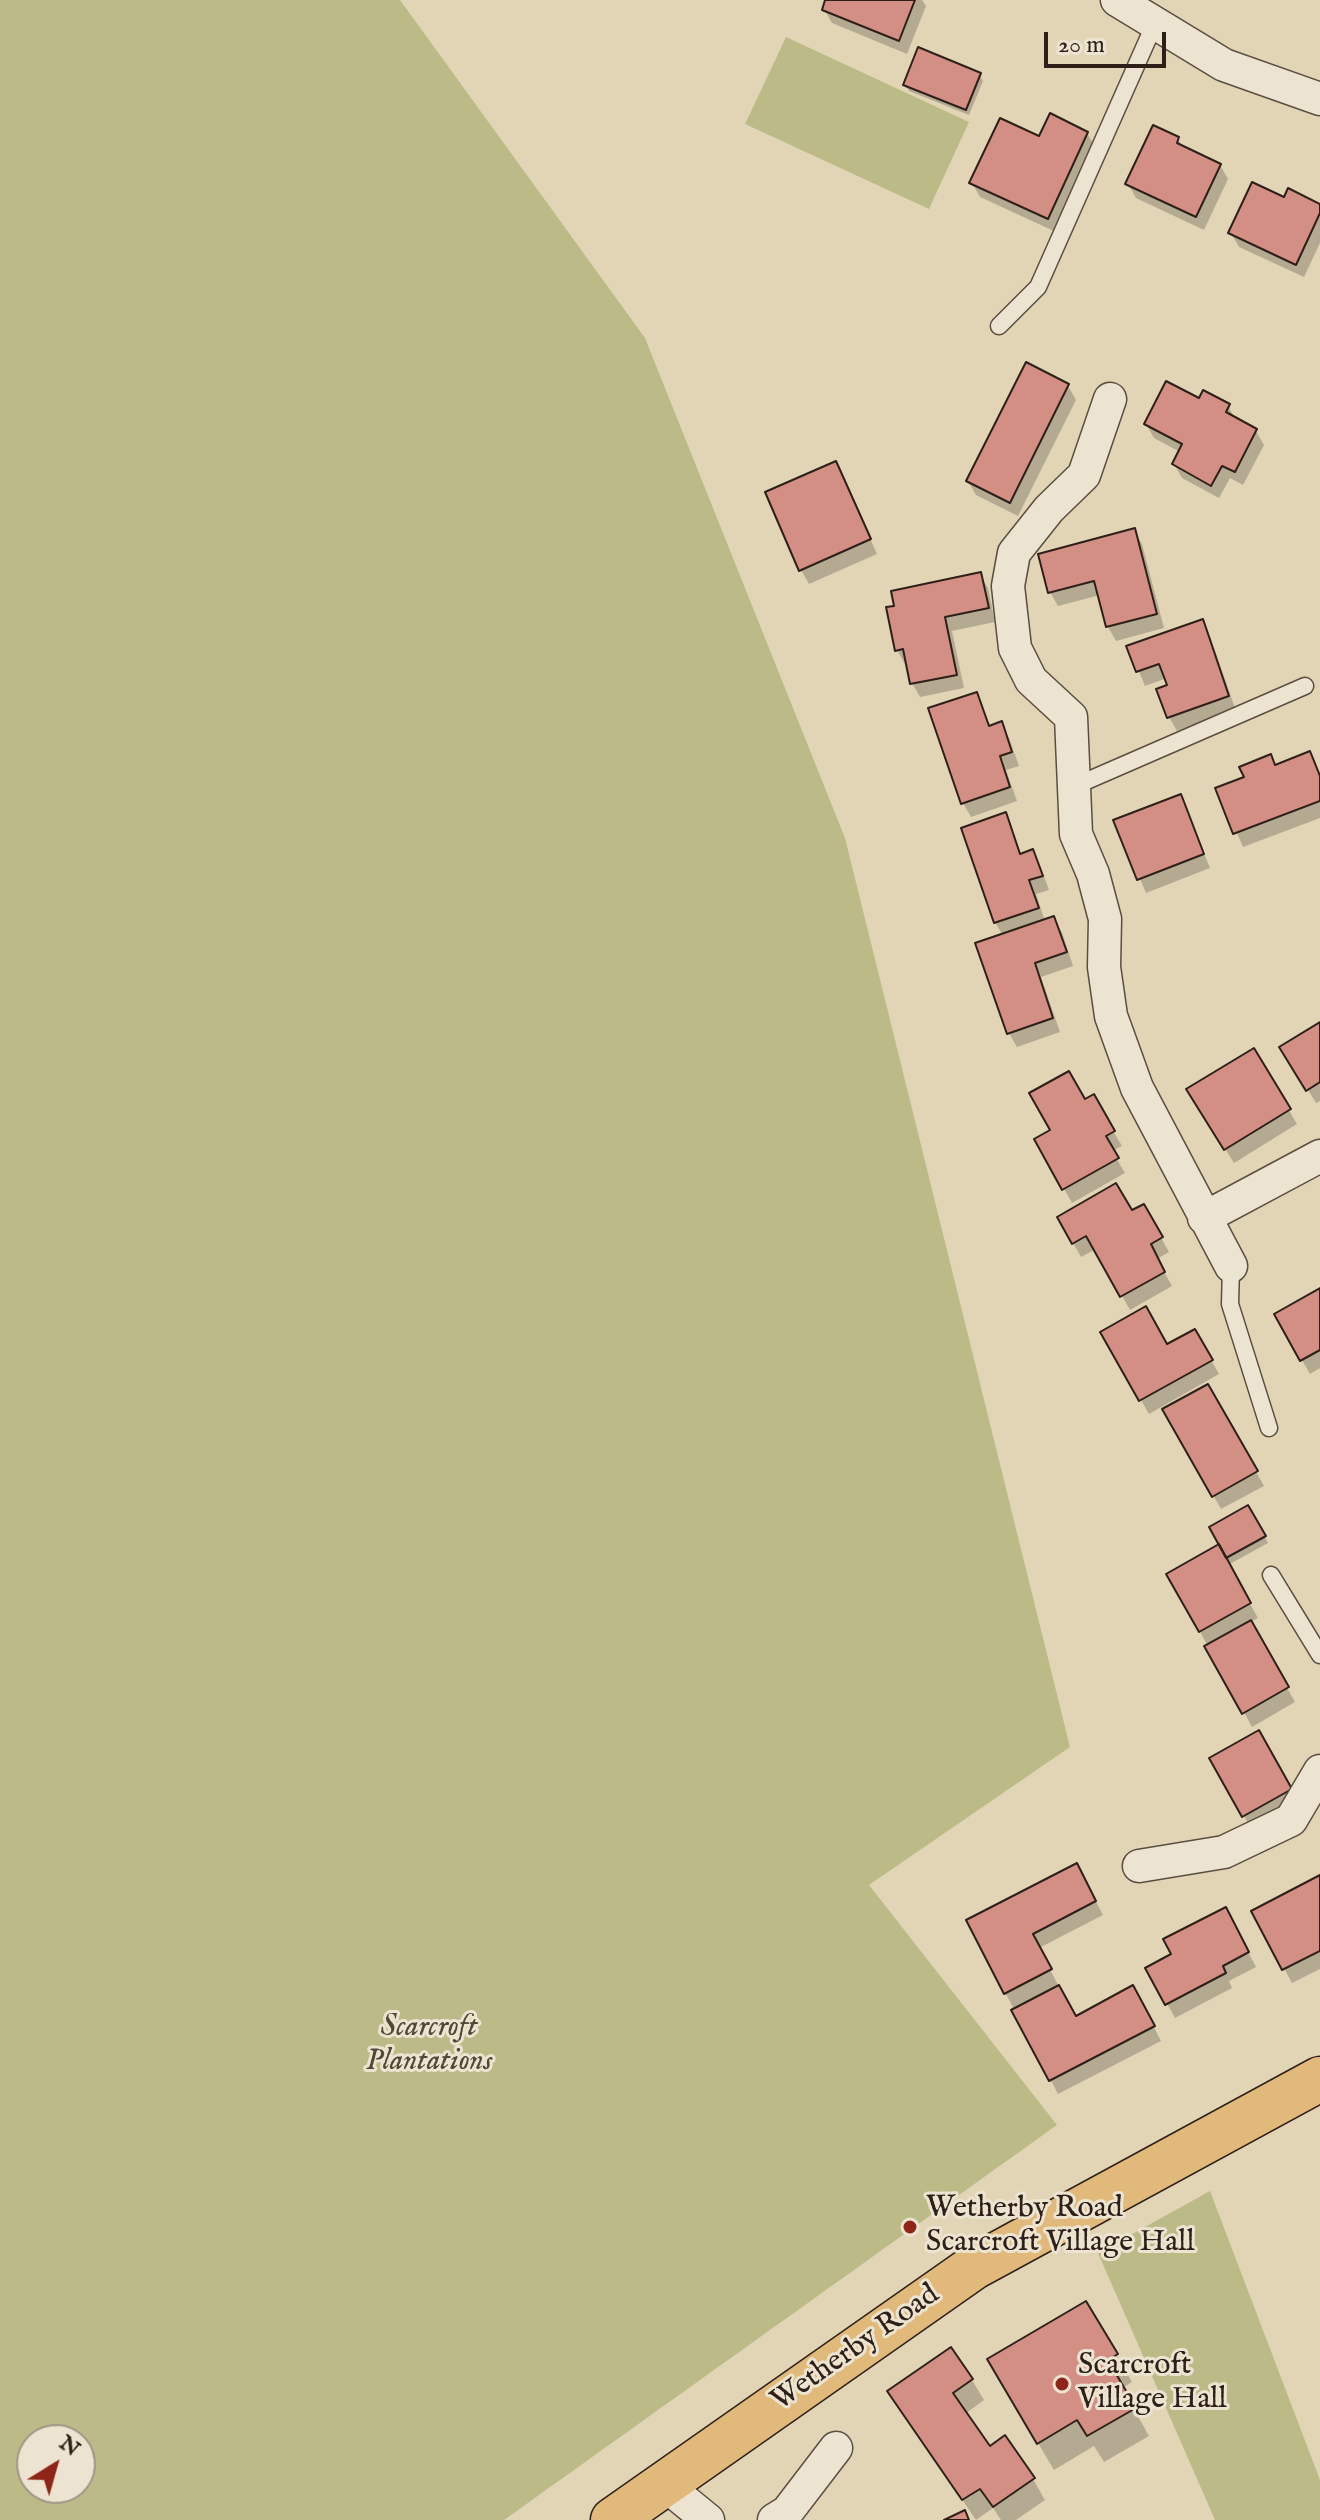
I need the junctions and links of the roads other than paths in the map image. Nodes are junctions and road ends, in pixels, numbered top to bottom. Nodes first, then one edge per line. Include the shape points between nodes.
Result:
1 (1117, 0) edge
2 (1155, 23) junction
3 (1320, 99) edge
4 (999, 326) dead end
5 (1110, 399) dead end
6 (1305, 686) dead end
7 (1075, 786) junction
8 (1320, 1156) edge
9 (1204, 1218) junction
10 (1231, 1266) joint
11 (1269, 1428) dead end
12 (1271, 1575) dead end
13 (1320, 1655) edge
14 (1320, 1771) edge
15 (1139, 1866) dead end
16 (1320, 2079) edge
17 (836, 2448) dead end
18 (664, 2484) junction
19 (613, 2520) edge
20 (708, 2520) edge
21 (774, 2520) edge

1 - 2 street
2 - 3 street via 1224,65
2 - 4 lane via 1038,287
5 - 7 street via 1084,475 1014,553 1008,586 1020,659 1031,680 1071,717
6 - 7 lane
7 - 9 street via 1076,834 1105,919 1111,1016 1137,1088
8 - 9 street
9 - 10 street
10 - 11 lane via 1230,1304
12 - 13 lane
14 - 15 street via 1291,1820 1224,1852
16 - 18 main road, Wetherby Road via 974,2267
17 - 21 street via 787,2512
18 - 19 main road, Wetherby Road
18 - 20 street

